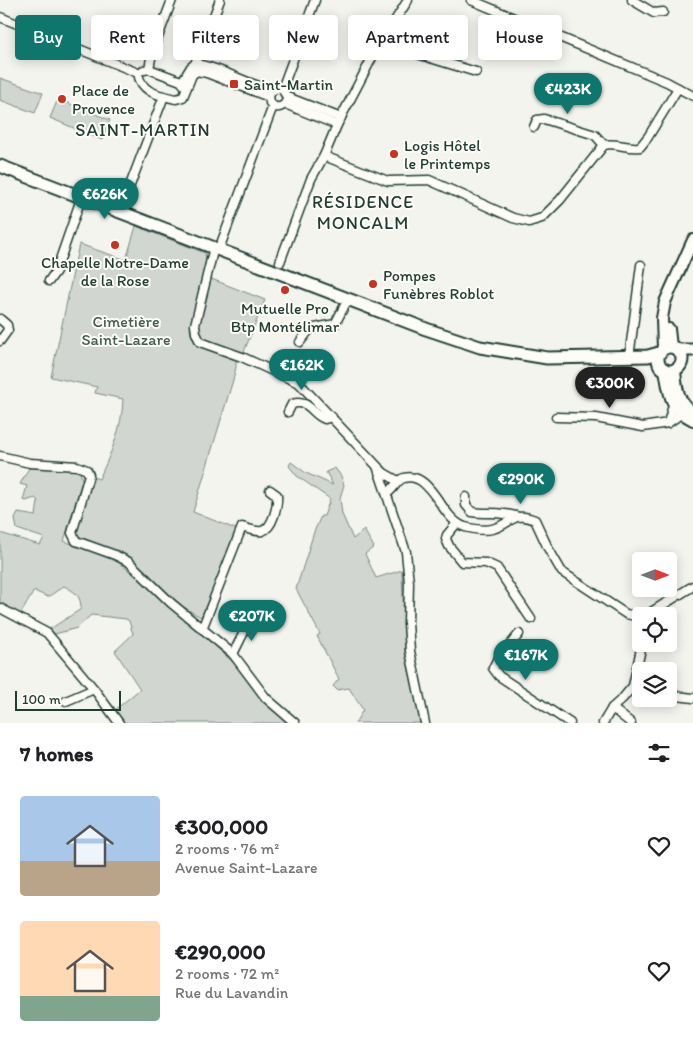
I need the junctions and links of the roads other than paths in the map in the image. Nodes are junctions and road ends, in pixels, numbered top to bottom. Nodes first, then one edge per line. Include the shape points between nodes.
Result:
1 (172, 0) edge
2 (220, 0) edge
3 (315, 0) edge
4 (408, 0) edge
5 (471, 0) edge
6 (632, 0) edge
7 (663, 12) dead end
8 (399, 15) edge
9 (0, 17) edge
10 (372, 60) edge
11 (437, 60) edge
12 (195, 64) junction
13 (149, 69) junction
14 (138, 72) junction
15 (476, 72) dead end
16 (181, 81) junction
17 (678, 88) junction
18 (185, 89) junction
19 (277, 90) junction
20 (164, 96) junction
21 (693, 96) edge
22 (268, 98) junction
23 (286, 101) junction
24 (274, 106) junction
25 (339, 121) junction
26 (534, 127) dead end
27 (604, 145) junction
28 (324, 156) junction
29 (0, 166) edge
30 (129, 188) dead end
31 (82, 196) junction
32 (693, 240) edge
33 (217, 248) junction
34 (641, 265) dead end
35 (279, 267) junction
36 (49, 281) dead end
37 (348, 299) junction
38 (0, 319) edge
39 (0, 340) edge
40 (300, 342) dead end
41 (693, 350) edge
42 (628, 356) junction
43 (693, 356) edge
44 (669, 358) junction
45 (677, 403) junction
46 (288, 412) dead end
47 (693, 412) edge
48 (681, 414) junction
49 (332, 417) junction
50 (556, 417) dead end
51 (693, 420) edge
52 (668, 423) junction
53 (0, 456) edge
54 (377, 466) junction
55 (398, 481) junction
56 (270, 490) dead end
57 (387, 493) junction
58 (466, 497) dead end
59 (516, 516) junction
60 (457, 524) junction
61 (693, 586) edge
62 (660, 607) edge
63 (0, 608) edge
64 (632, 615) edge
65 (531, 619) dead end
66 (270, 620) dead end
67 (202, 629) junction
68 (519, 634) dead end
69 (233, 654) junction
70 (632, 687) edge
71 (94, 689) junction
72 (677, 696) edge
73 (693, 698) edge
74 (66, 701) dead end
75 (612, 708) junction
76 (119, 723) edge
77 (295, 723) edge
78 (425, 723) edge
79 (570, 723) edge
80 (603, 723) edge
81 (631, 723) edge

1 - 13 street
2 - 12 street
3 - 19 street
4 - 8 street
5 - 17 street
6 - 7 street via 654,13
9 - 14 street
10 - 25 street
11 - 15 street
12 - 16 street
12 - 19 street
13 - 14 street
13 - 16 street
14 - 20 street via 142,85
16 - 18 street
17 - 21 street
17 - 27 street via 640,147
18 - 20 street via 183,97
18 - 22 street via 197,71
19 - 22 street
19 - 23 street
20 - 30 street
22 - 24 street
23 - 24 street
23 - 25 street
24 - 33 street
25 - 28 street
26 - 27 street via 538,120 544,119 595,135
27 - 28 street via 560,200 542,218 529,222 513,218 429,180 388,181
28 - 35 street via 311,179
29 - 31 main road
31 - 33 main road
31 - 36 street via 56,271
32 - 44 street via 672,288
33 - 35 main road
33 - 49 street via 195,325 200,342 242,356 298,383
34 - 42 street
35 - 37 main road
37 - 40 street via 335,324 310,329
37 - 42 main road via 480,347 547,358
38 - 39 street via 8,325
41 - 44 main road
42 - 44 main road
43 - 44 main road
44 - 45 street
45 - 47 street
45 - 48 street
45 - 52 street
46 - 49 street via 292,404 300,402 310,406 318,417
48 - 51 street
48 - 52 street
49 - 54 street
50 - 52 street via 596,418 638,427
53 - 67 street via 87,470 89,475 73,538 129,562
54 - 55 street
54 - 57 street
55 - 57 street
55 - 60 street via 405,478 421,480
56 - 67 street via 278,500 271,522 260,532 242,527
57 - 78 street via 406,552 410,651
58 - 59 street via 466,505 472,512
59 - 60 street via 493,529
59 - 64 street via 534,520 562,572
60 - 65 street via 446,538 454,554 462,562 486,563 497,568
61 - 62 street
63 - 71 street via 47,633
66 - 69 street via 266,610 253,614
67 - 69 street
68 - 79 street via 493,668 499,676
69 - 77 street via 266,698
70 - 75 street
71 - 74 street
71 - 76 street
72 - 73 street
75 - 80 street
75 - 81 street

